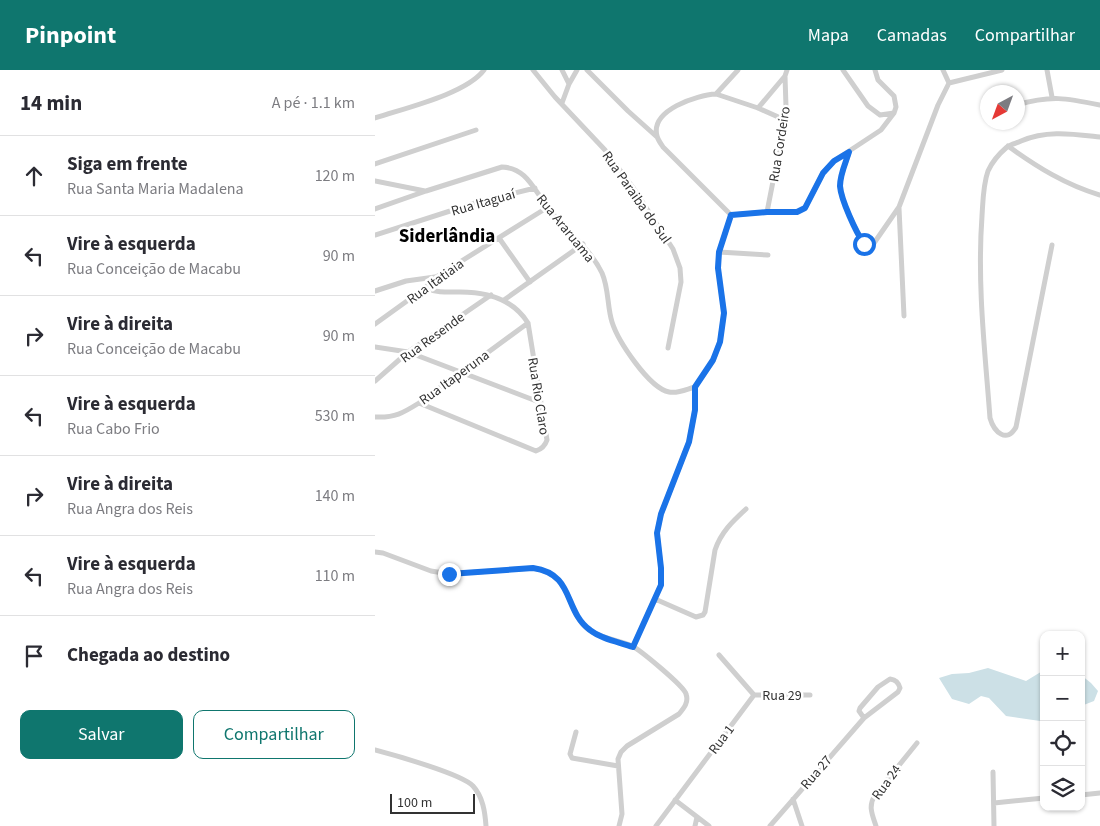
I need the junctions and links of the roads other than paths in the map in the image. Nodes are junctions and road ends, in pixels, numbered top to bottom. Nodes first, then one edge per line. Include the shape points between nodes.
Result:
1 (484, 70) edge
2 (533, 70) edge
3 (561, 70) edge
4 (577, 70) edge
5 (587, 70) edge
6 (738, 70) edge
7 (843, 70) edge
8 (875, 70) edge
9 (943, 70) edge
10 (1002, 70) edge
11 (1047, 70) edge
12 (786, 73) edge
13 (949, 83) junction
14 (569, 84) junction
15 (716, 94) junction
16 (1051, 97) junction
17 (561, 103) junction
18 (1025, 103) edge
19 (1100, 104) edge
20 (758, 108) junction
21 (893, 113) junction
22 (375, 118) edge
23 (785, 120) junction
24 (476, 130) dead end
25 (657, 137) junction
26 (1100, 137) edge
27 (1009, 146) junction
28 (849, 152) junction
29 (375, 164) edge
30 (375, 181) edge
31 (535, 188) junction
32 (426, 191) junction
33 (1100, 195) edge
34 (548, 207) junction
35 (899, 207) junction
36 (375, 209) edge
37 (767, 212) junction
38 (731, 215) junction
39 (375, 235) edge
40 (499, 238) junction
41 (583, 244) junction
42 (1052, 245) dead end
43 (719, 252) junction
44 (768, 255) dead end
45 (436, 277) junction
46 (530, 282) junction
47 (425, 288) junction
48 (375, 290) edge
49 (491, 295) junction
50 (504, 300) junction
51 (904, 316) dead end
52 (528, 323) junction
53 (375, 324) edge
54 (375, 347) edge
55 (668, 348) dead end
56 (408, 352) junction
57 (460, 372) junction
58 (375, 381) edge
59 (695, 387) junction
60 (539, 402) junction
61 (419, 403) junction
62 (375, 417) edge
63 (746, 509) dead end
64 (375, 552) edge
65 (655, 599) junction
66 (633, 647) junction
67 (719, 655) dead end
68 (754, 695) junction
69 (810, 695) dead end
70 (863, 718) junction
71 (576, 732) dead end
72 (917, 743) dead end
73 (375, 750) edge
74 (617, 766) junction
75 (993, 772) dead end
76 (1100, 793) edge
77 (1085, 795) edge
78 (1040, 798) edge
79 (793, 799) junction
80 (675, 800) junction
81 (994, 803) junction
82 (697, 817) junction
83 (487, 826) edge
84 (619, 826) edge
85 (656, 826) edge
86 (695, 826) edge
87 (709, 826) edge
88 (770, 826) edge
89 (802, 826) edge
90 (876, 826) edge
91 (994, 826) edge

1 - 22 street via 461,89
2 - 17 street, Rua Paraiba do Sul
3 - 14 street
4 - 14 street
5 - 25 street
6 - 15 street
7 - 21 street via 868,106 880,115
8 - 21 street via 878,80 894,96 896,107
9 - 13 street
10 - 13 street
11 - 16 street
12 - 20 street, Rua Cordeiro
12 - 23 street, Rua Cordeiro
13 - 35 street
14 - 17 street
15 - 20 street
15 - 25 street via 689,100 666,112 657,127
16 - 18 street
16 - 19 street
17 - 55 street, Rua Paraiba do Sul via 605,150 673,249 681,282
20 - 23 street
21 - 28 street via 881,130
23 - 37 street, Rua Cordeiro
24 - 29 street
25 - 38 street via 663,147
26 - 27 street via 1045,134
27 - 33 street via 1033,164
27 - 42 street via 989,170 984,188 980,239 980,293 990,418 992,426 1003,435 1008,436 1016,427
28 - 35 street via 840,186 864,244 875,243
28 - 37 street via 823,173 805,208 797,212
30 - 32 street
31 - 32 street, Rua Araruama via 523,174 513,168 502,167
31 - 34 street, Rua Araruama
31 - 39 street, Rua Itaguaí
32 - 36 street, Rua Araruama
34 - 40 street, Rua Itatiaia
34 - 41 street, Rua Araruama
35 - 51 street
37 - 38 street
38 - 43 street
40 - 45 street, Rua Itatiaia
40 - 46 street
41 - 46 street
41 - 59 street, Rua Araruama via 601,273 613,324 629,356 658,387 668,392
43 - 44 street
43 - 59 street via 724,313 720,342 713,360
45 - 47 street, Rua Itatiaia
45 - 48 street
46 - 50 street
47 - 49 street via 437,292
47 - 53 street, Rua Itatiaia
49 - 50 street
49 - 56 street, Rua Resende
50 - 52 street
52 - 57 street, Rua Itaperuna
52 - 60 street, Rua Rio Claro
54 - 56 street
56 - 57 street
56 - 58 street, Rua Resende
57 - 60 street
57 - 61 street, Rua Itaperuna
59 - 65 street via 689,442 661,514 657,533 661,585
60 - 61 street, Rua Rio Claro via 547,440 541,449 536,450
61 - 62 street, Rua Itaperuna via 392,417
63 - 65 street via 718,540 703,615 696,617
64 - 66 street via 449,574 533,568 546,570 555,575 563,586 579,620 589,630
65 - 66 street
66 - 74 street via 679,684 686,692 687,700 679,714 627,746 621,752
67 - 68 street
68 - 69 street, Rua 29
68 - 80 street, Rua 1
70 - 70 street via 860,708 878,687 890,679 899,683 898,692
70 - 79 street, Rua 27
71 - 74 street via 570,754 572,758
72 - 90 street, Rua 24 via 871,802
73 - 83 street via 401,756 467,781 479,794
74 - 84 street via 622,814
75 - 81 street
76 - 77 street
78 - 81 street
79 - 88 street, Rua 27
79 - 89 street
80 - 82 street
80 - 85 street, Rua 1
81 - 91 street
82 - 86 street
82 - 87 street

